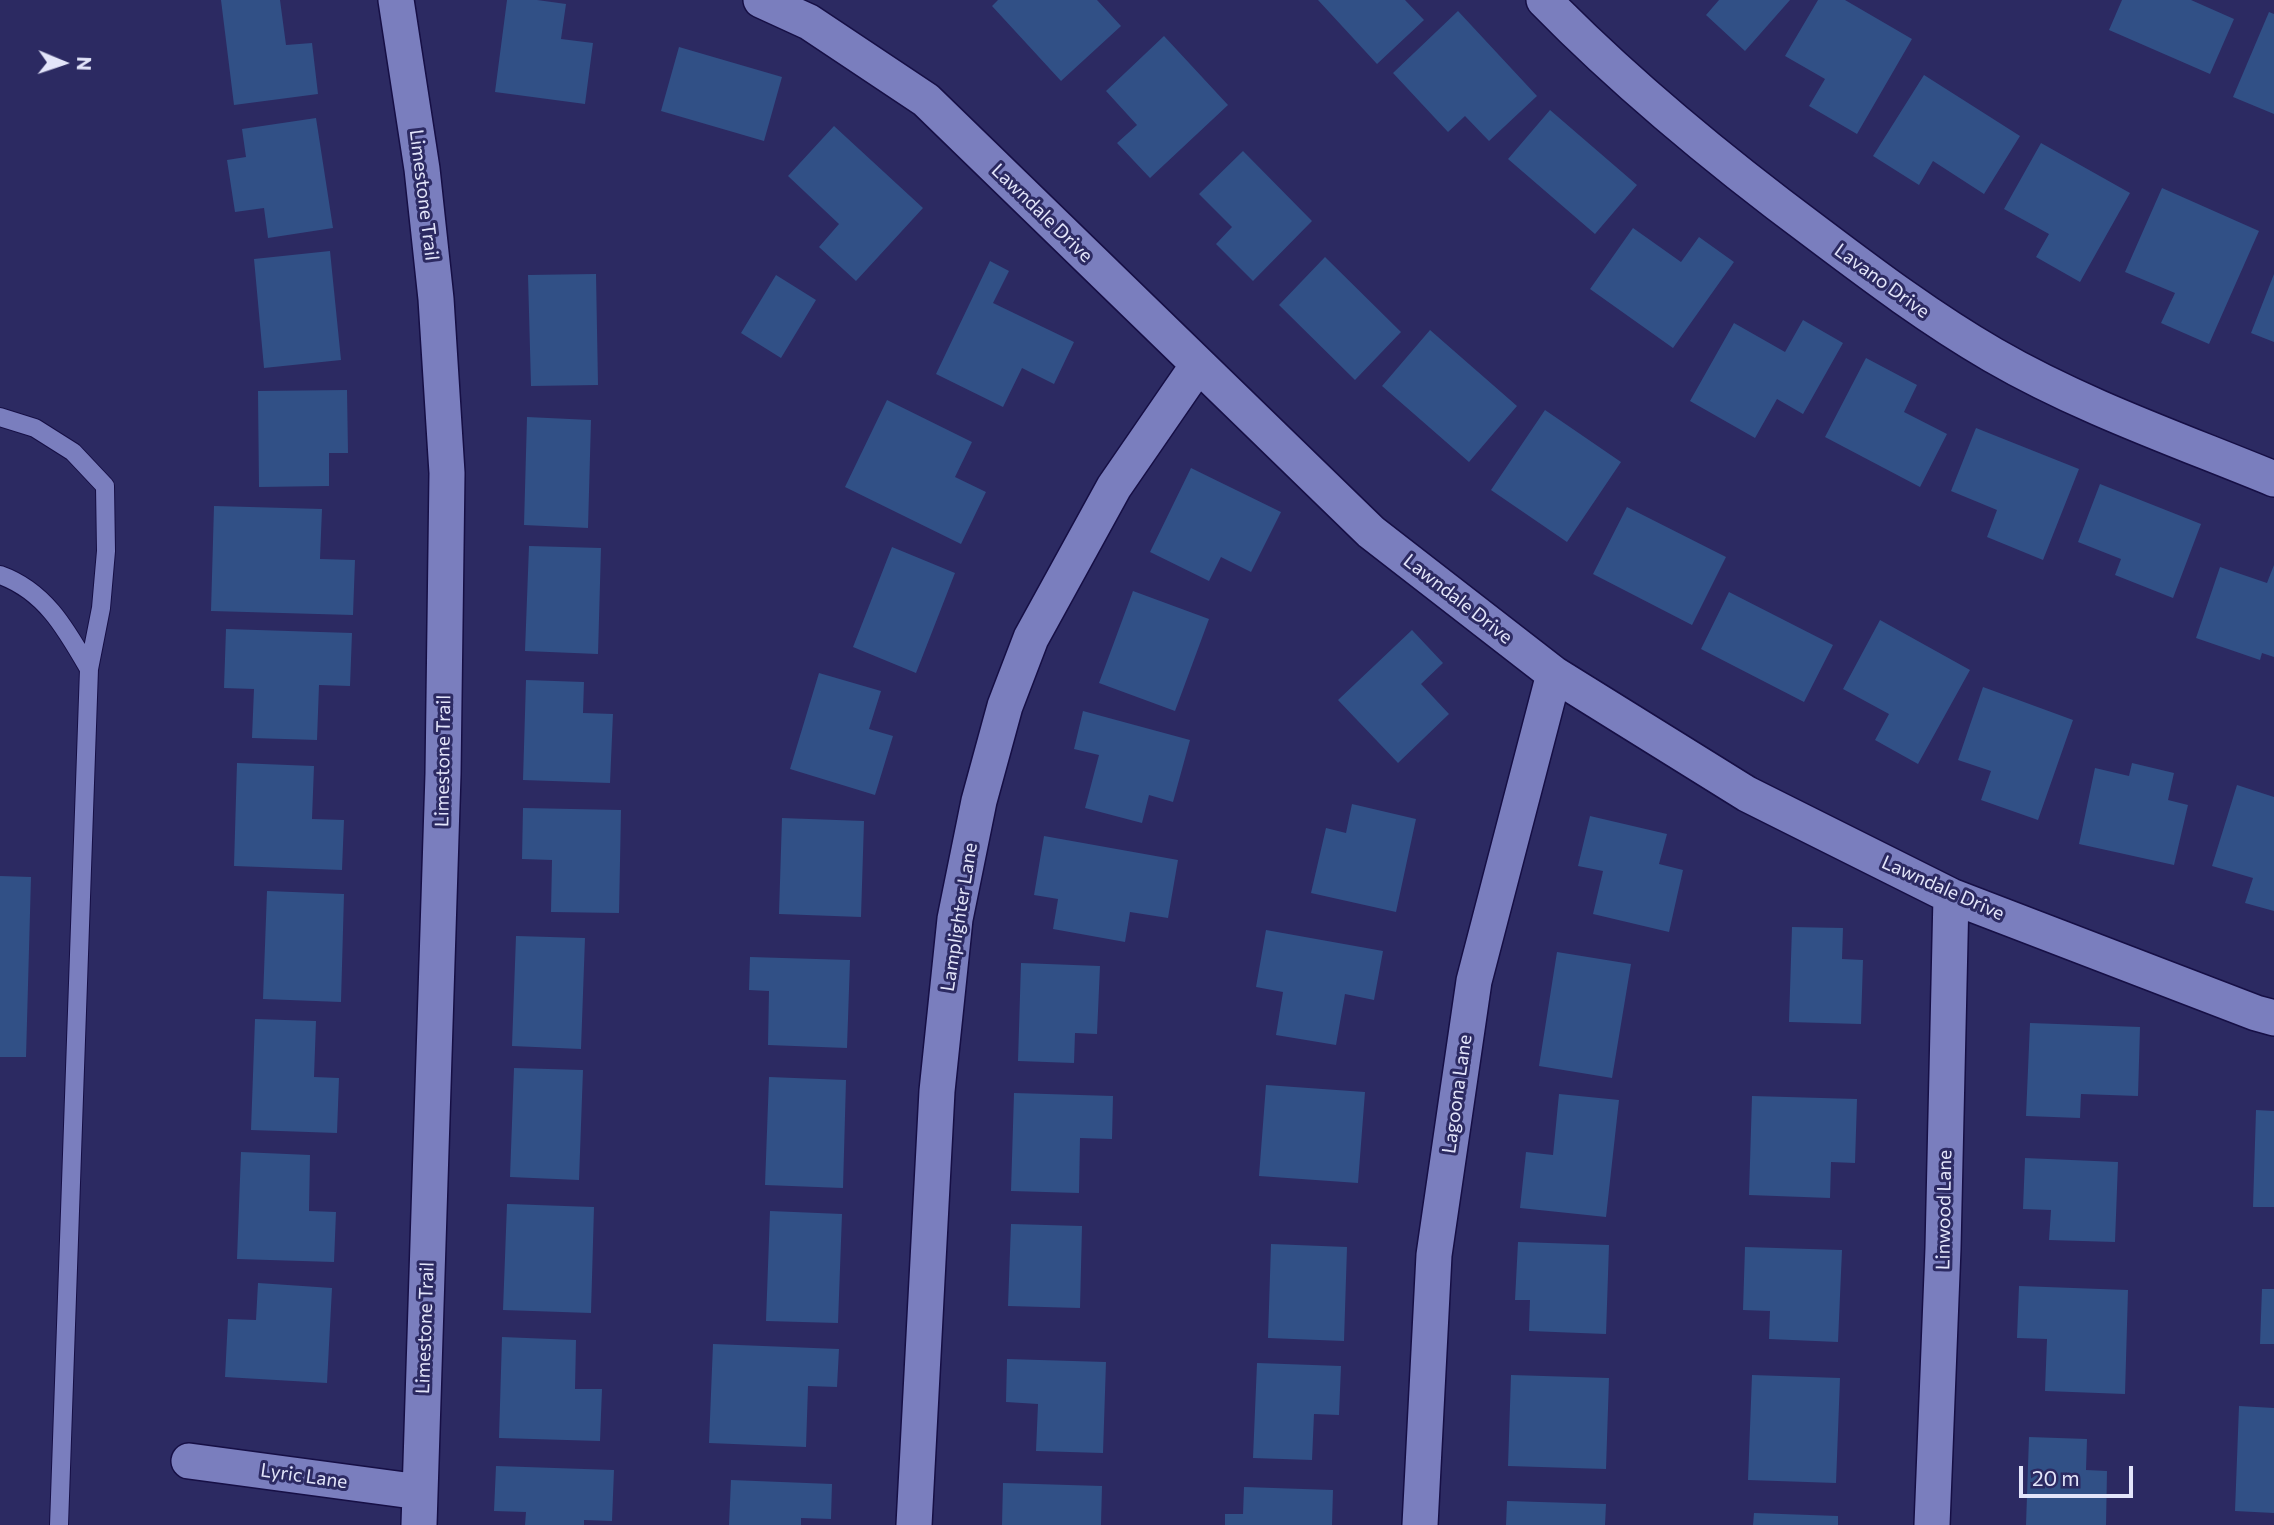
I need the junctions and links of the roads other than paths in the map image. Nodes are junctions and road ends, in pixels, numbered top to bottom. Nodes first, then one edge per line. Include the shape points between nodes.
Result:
1 (396, 0) edge
2 (761, 0) edge
3 (1544, 0) edge
4 (1198, 365) junction
5 (0, 416) edge
6 (2274, 479) edge
7 (0, 575) edge
8 (89, 668) junction
9 (1554, 674) junction
10 (1951, 896) junction
11 (2274, 1018) edge
12 (189, 1461) dead end
13 (419, 1508) edge
14 (58, 1525) edge
15 (914, 1525) edge
16 (1420, 1525) edge
17 (1932, 1525) edge

1 - 13 street, Limestone Trail via 422,169 447,473 443,774
2 - 4 street, Lawndale Drive via 809,22 926,100
3 - 6 street, Lavano Drive via 1600,56 1734,172 1916,307 1994,355 2086,402
4 - 9 street, Lawndale Drive via 1371,532
4 - 15 street, Lamplighter Lane via 1114,487 1031,638 1005,706 979,801 955,919 937,1091
5 - 8 lane via 35,428 74,452 105,486 101,608
7 - 8 lane via 18,581 46,603
8 - 14 lane
9 - 10 street, Lawndale Drive via 1747,794
9 - 16 street, Lagoona Lane via 1474,981 1434,1255
10 - 11 street, Lawndale Drive
10 - 17 street, Linwood Lane
12 - 13 street, Lyric Lane

